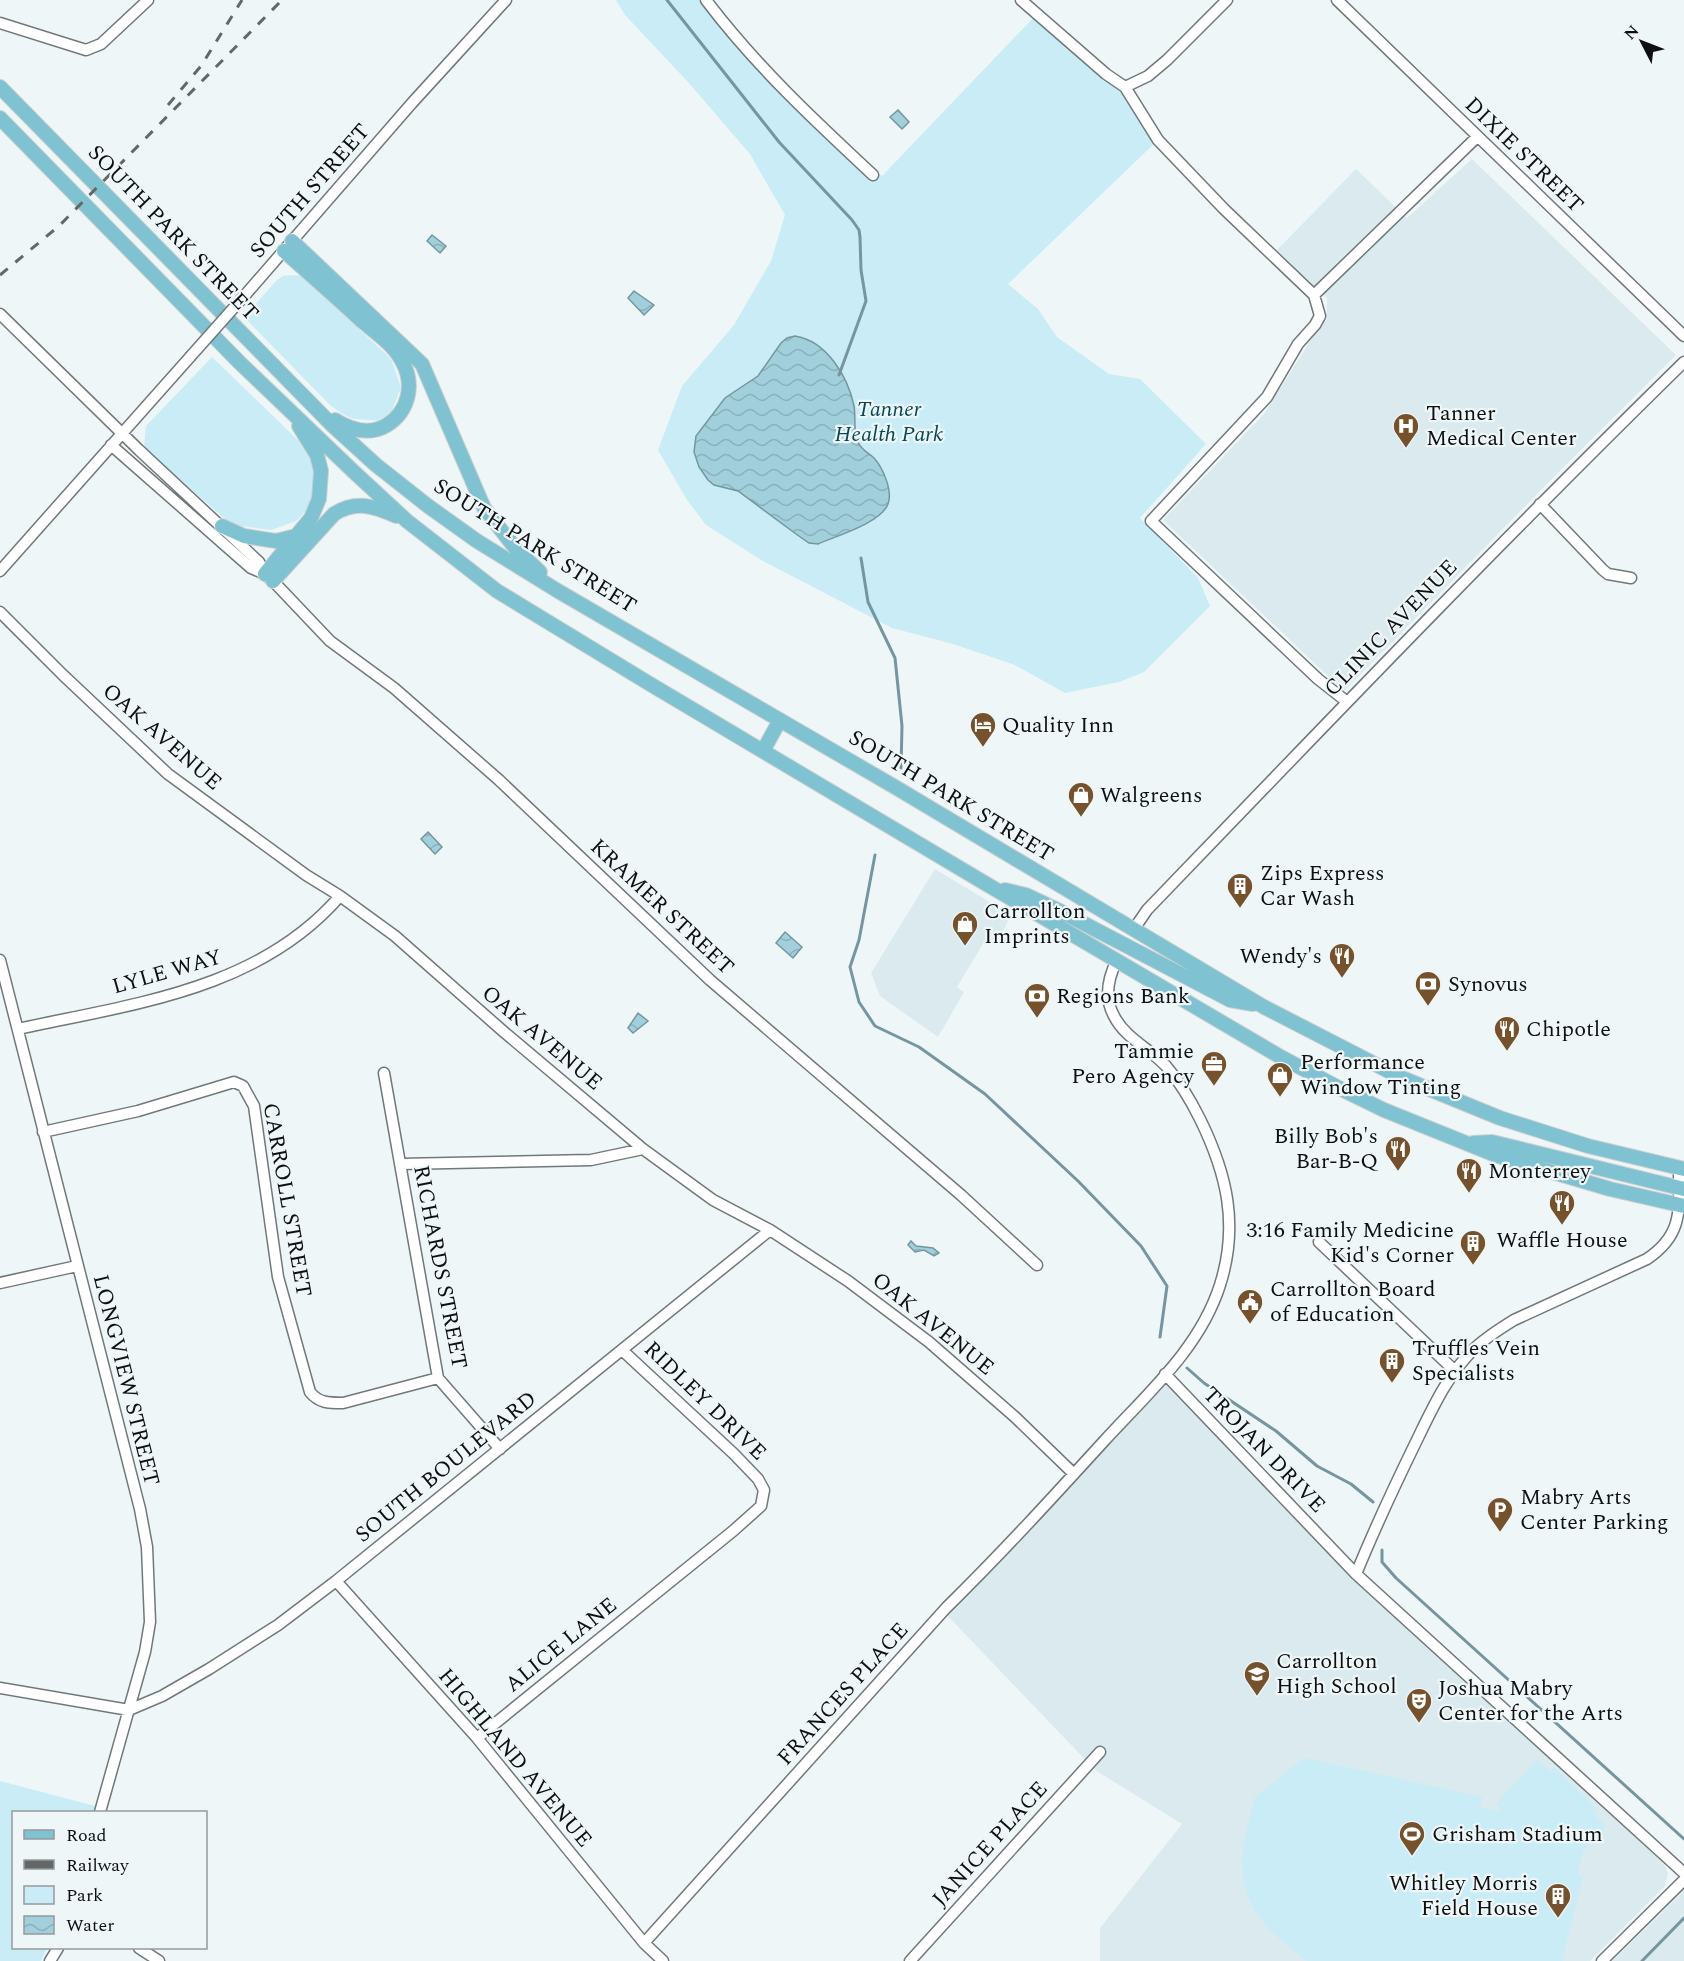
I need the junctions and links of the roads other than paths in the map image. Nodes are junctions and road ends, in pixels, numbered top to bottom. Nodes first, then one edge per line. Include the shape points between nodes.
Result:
1 (148, 0) edge
2 (506, 0) edge
3 (706, 0) edge
4 (1021, 0) edge
5 (1227, 0) edge
6 (1337, 0) edge
7 (0, 23) edge
8 (0, 87) edge
9 (1125, 87) junction
10 (0, 118) edge
11 (1477, 136) junction
12 (873, 175) dead end
13 (288, 246) junction
14 (1314, 295) junction
15 (0, 314) edge
16 (1684, 336) edge
17 (1684, 362) edge
18 (310, 404) junction
19 (289, 409) junction
20 (122, 433) junction
21 (111, 445) junction
22 (1540, 504) junction
23 (407, 521) junction
24 (222, 526) junction
25 (296, 536) junction
26 (0, 571) edge
27 (269, 578) junction
28 (1631, 578) dead end
29 (558, 591) junction
30 (0, 612) edge
31 (1346, 701) junction
32 (780, 720) junction
33 (763, 751) junction
34 (991, 886) junction
35 (340, 896) junction
36 (1134, 929) junction
37 (1125, 946) junction
38 (0, 960) edge
39 (1117, 960) junction
40 (1261, 1006) junction
41 (18, 1029) junction
42 (384, 1073) dead end
43 (43, 1132) junction
44 (1468, 1144) junction
45 (643, 1149) junction
46 (400, 1164) junction
47 (1681, 1168) edge
48 (1682, 1189) edge
49 (1681, 1205) edge
50 (770, 1230) junction
51 (1319, 1242) dead end
52 (1037, 1265) dead end
53 (77, 1266) junction
54 (0, 1283) edge
55 (622, 1350) junction
56 (1455, 1371) junction
57 (1165, 1374) junction
58 (438, 1378) junction
59 (500, 1449) junction
60 (1074, 1474) junction
61 (1356, 1574) junction
62 (336, 1581) junction
63 (642, 1605) joint
64 (0, 1688) edge
65 (129, 1710) junction
66 (477, 1738) junction
67 (1100, 1752) dead end
68 (100, 1811) edge
69 (1684, 1873) edge
70 (1684, 1880) edge
71 (644, 1943) junction
72 (142, 1949) edge
73 (159, 1961) edge
74 (663, 1961) edge
75 (910, 1961) edge
76 (1602, 1961) edge

1 - 7 street via 101,44 86,50
2 - 13 street, SOUTH STREET
3 - 12 street via 806,113
4 - 9 street
5 - 9 street via 1167,60 1148,76
6 - 11 street, DIXIE STREET
8 - 18 main road, SOUTH PARK STREET
9 - 14 street via 1158,140
10 - 19 main road, SOUTH PARK STREET
11 - 14 street
11 - 16 street, DIXIE STREET
13 - 18 main road via 393,348 409,378 402,412 381,429 349,428
13 - 20 street, SOUTH STREET, bridge
13 - 29 main road via 422,364 484,507 516,549
14 - 31 street via 1320,316 1298,344 1271,391 1151,521
15 - 20 street, KRAMER STREET
17 - 22 street, CLINIC AVENUE
18 - 29 main road, SOUTH PARK STREET via 428,506
19 - 23 main road, SOUTH PARK STREET
19 - 25 main road via 316,455 321,479 316,509
20 - 21 street, SOUTH STREET
20 - 24 street, KRAMER STREET
21 - 26 street, SOUTH STREET
21 - 27 street, KRAMER STREET via 252,568
22 - 28 street via 1603,570
22 - 31 street, CLINIC AVENUE
23 - 27 main road via 372,506 355,505 341,510
23 - 33 main road, SOUTH PARK STREET via 498,591
24 - 25 main road via 261,540
24 - 27 street, KRAMER STREET via 259,562
25 - 27 main road
27 - 52 street, KRAMER STREET via 330,641 394,688 500,780 710,980
29 - 32 main road, SOUTH PARK STREET
30 - 35 street, OAK AVENUE via 168,774
31 - 36 street, CLINIC AVENUE via 1147,910
32 - 33 main road
32 - 36 main road, SOUTH PARK STREET
33 - 34 main road, SOUTH PARK STREET
34 - 37 main road via 1026,895
34 - 39 main road, SOUTH PARK STREET
35 - 41 street, LYLE WAY via 299,935 230,975 174,995
35 - 45 street, OAK AVENUE via 395,936
36 - 37 main road
36 - 40 main road, SOUTH PARK STREET
37 - 39 main road
37 - 40 main road via 1230,1000
38 - 41 street, LONGVIEW STREET
39 - 44 main road, SOUTH PARK STREET via 1339,1088
39 - 57 street via 1108,986 1108,1003 1114,1017 1180,1084 1215,1150 1227,1192 1228,1254 1220,1285 1194,1340
40 - 47 main road via 1402,1078 1500,1118 1588,1146
41 - 43 street, LONGVIEW STREET
42 - 46 street, RICHARDS STREET
43 - 53 street, LONGVIEW STREET
43 - 58 street, CARROLL STREET via 138,1111 234,1082 243,1086 254,1106 278,1277 310,1392 316,1400 343,1403
44 - 48 main road via 1492,1142
44 - 49 main road, SOUTH PARK STREET via 1572,1179
45 - 46 street via 591,1160
45 - 50 street, OAK AVENUE via 713,1200
46 - 58 street, RICHARDS STREET
47 - 48 street
48 - 49 street
49 - 56 street via 1672,1236 1655,1253 1495,1331
50 - 55 street, SOUTH BOULEVARD
50 - 60 street, OAK AVENUE via 929,1341
51 - 56 street
53 - 54 street
53 - 65 street, LONGVIEW STREET via 147,1547 150,1622
55 - 59 street, SOUTH BOULEVARD
55 - 63 street, RIDLEY DRIVE via 734,1454 764,1490 760,1506
56 - 61 street via 1406,1462
57 - 60 street, FRANCES PLACE
57 - 61 street, TROJAN DRIVE
58 - 59 street, RICHARDS STREET
59 - 62 street, SOUTH BOULEVARD
60 - 71 street, FRANCES PLACE via 946,1608
61 - 69 street, TROJAN DRIVE
62 - 65 street, SOUTH BOULEVARD via 278,1625 209,1669
62 - 66 street, HIGHLAND AVENUE
63 - 66 street, ALICE LANE
64 - 65 street
65 - 68 street, LONGVIEW STREET
66 - 71 street, HIGHLAND AVENUE
67 - 75 street, JANICE PLACE
70 - 76 street
71 - 74 street, HIGHLAND AVENUE
72 - 73 street

